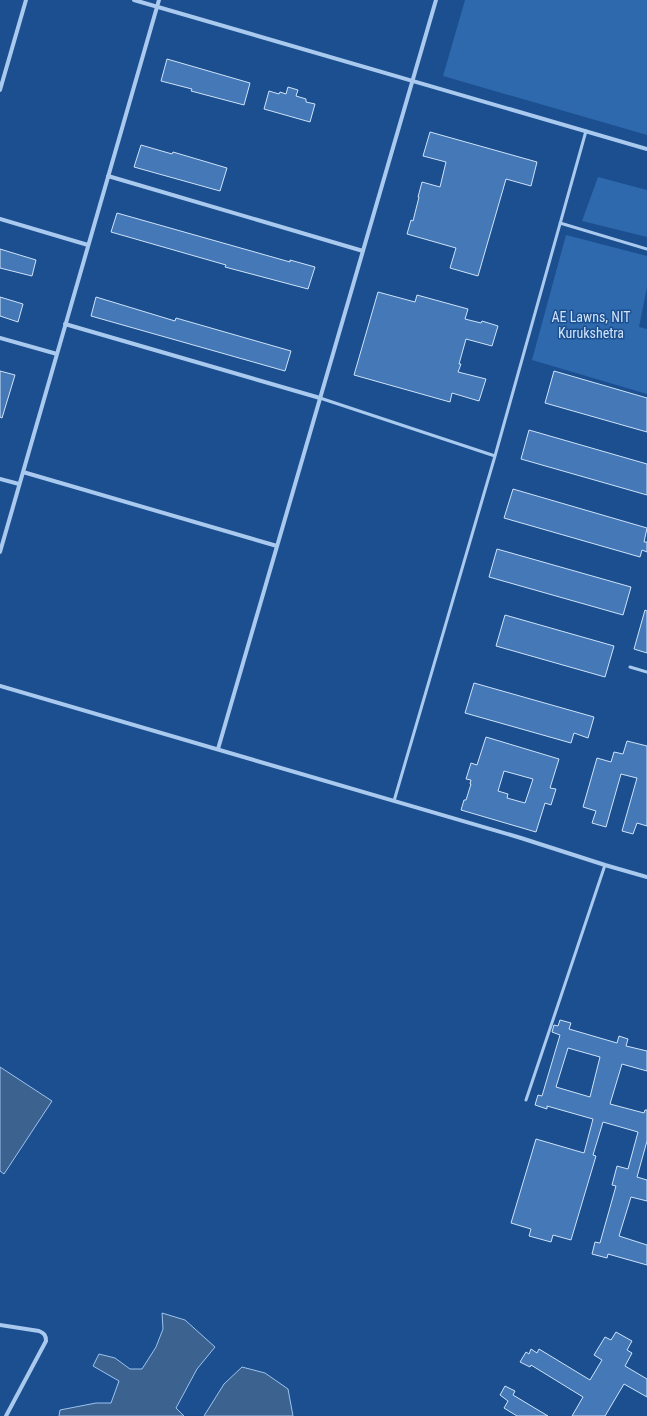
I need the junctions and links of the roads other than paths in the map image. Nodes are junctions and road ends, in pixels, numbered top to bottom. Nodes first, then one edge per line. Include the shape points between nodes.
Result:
1 (26, 0) edge
2 (134, 0) edge
3 (159, 0) edge
4 (436, 0) edge
5 (157, 7) junction
6 (412, 81) junction
7 (0, 90) edge
8 (586, 131) junction
9 (647, 149) edge
10 (108, 176) junction
11 (0, 219) edge
12 (560, 223) junction
13 (88, 245) junction
14 (647, 248) edge
15 (363, 251) junction
16 (66, 324) junction
17 (0, 338) edge
18 (57, 354) junction
19 (320, 398) junction
20 (495, 456) junction
21 (23, 472) junction
22 (0, 479) edge
23 (19, 484) junction
24 (277, 546) junction
25 (0, 552) edge
26 (630, 667) dead end
27 (647, 672) edge
28 (0, 686) edge
29 (218, 749) junction
30 (394, 801) junction
31 (605, 865) junction
32 (647, 877) edge
33 (526, 1100) dead end
34 (0, 1325) edge
35 (6, 1416) edge

1 - 7 street
2 - 5 street
3 - 5 street
4 - 6 street
5 - 6 street
5 - 10 street
6 - 8 street
6 - 15 street
8 - 9 street
8 - 12 lane
10 - 13 street
10 - 15 street
11 - 13 street
12 - 14 lane
12 - 20 lane
13 - 16 street
15 - 19 street
16 - 18 street
16 - 19 street
17 - 18 street
18 - 21 street
19 - 20 lane
19 - 24 street
20 - 30 lane
21 - 23 street
21 - 24 street
22 - 23 street
23 - 25 street
24 - 29 street
26 - 27 lane
28 - 29 street
29 - 30 street
30 - 31 street
31 - 32 street
31 - 33 lane
34 - 35 street via 39,1331 46,1337

